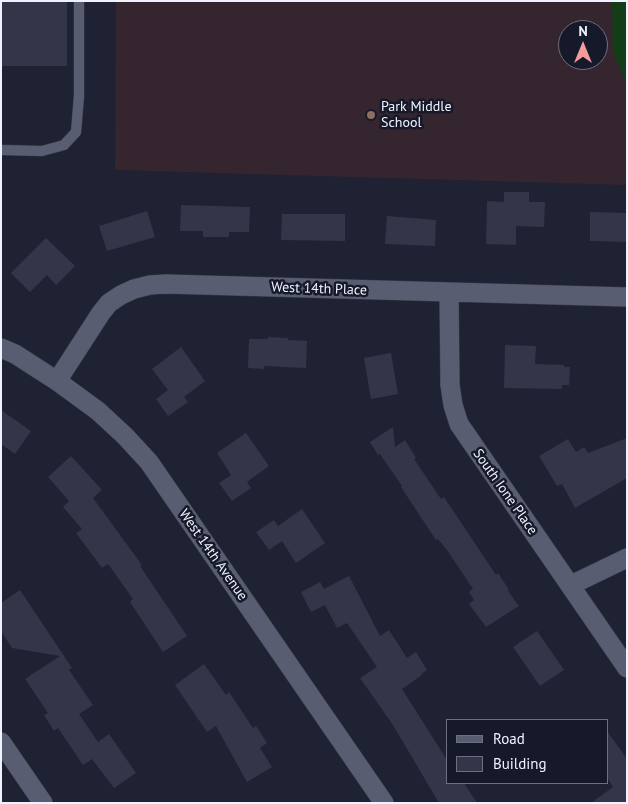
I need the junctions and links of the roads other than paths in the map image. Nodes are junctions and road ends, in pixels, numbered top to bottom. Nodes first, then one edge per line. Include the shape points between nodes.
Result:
1 (79, 1) edge
2 (1, 150) edge
3 (449, 293) junction
4 (627, 298) edge
5 (1, 348) edge
6 (57, 381) junction
7 (627, 558) edge
8 (570, 585) junction
9 (627, 668) edge
10 (1, 742) edge
11 (43, 803) edge
12 (384, 803) edge

1 - 2 lane via 76,132 64,145 42,151
3 - 4 street, West 14th Place
3 - 6 street, West 14th Place via 150,285 127,292 109,304
3 - 8 street, South Ione Place via 450,385 460,424
5 - 6 street, West 14th Avenue
6 - 12 street, West 14th Avenue via 98,411 149,462
7 - 8 street
8 - 9 street, South Ione Place
10 - 11 street

